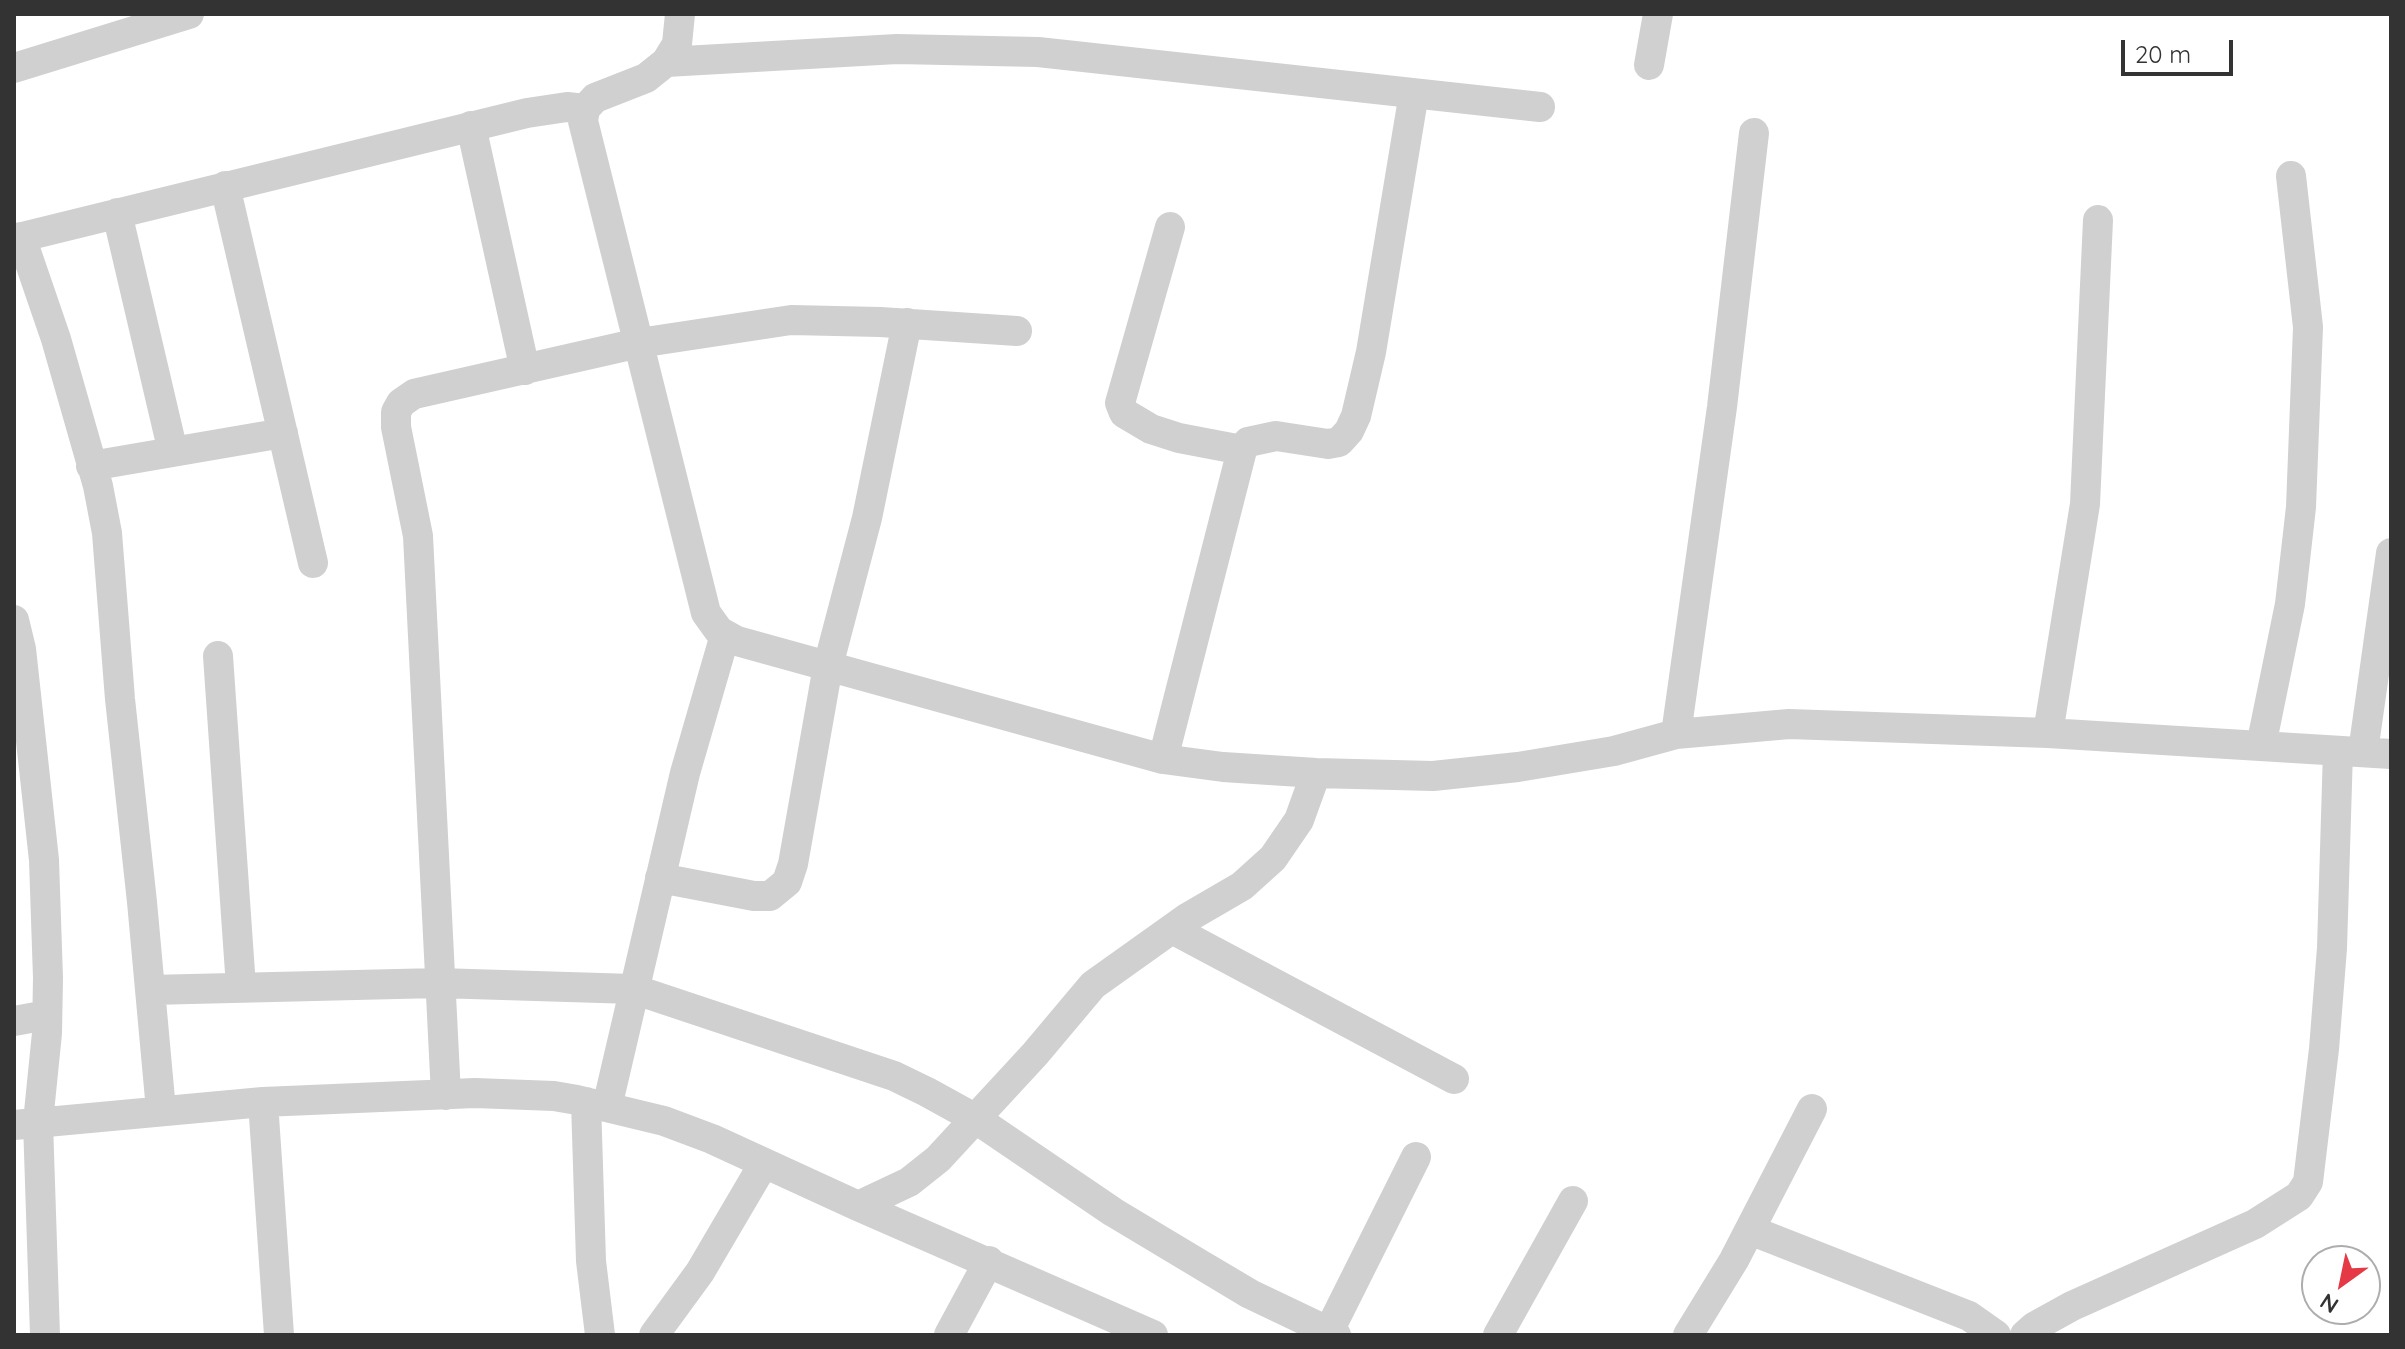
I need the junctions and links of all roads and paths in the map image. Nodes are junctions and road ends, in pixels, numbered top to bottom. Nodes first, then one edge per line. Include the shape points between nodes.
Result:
1 (189, 14) edge
2 (680, 14) edge
3 (1658, 14) edge
4 (666, 62) junction
5 (1649, 65) dead end
6 (14, 68) edge
7 (1414, 93) junction
8 (1540, 107) dead end
9 (585, 109) junction
10 (471, 126) junction
11 (1754, 133) dead end
12 (2291, 176) dead end
13 (225, 186) junction
14 (117, 213) junction
15 (2098, 220) dead end
16 (1170, 227) dead end
17 (17, 238) edge
18 (907, 323) junction
19 (1017, 331) dead end
20 (639, 343) junction
21 (525, 370) junction
22 (283, 433) junction
23 (1242, 450) junction
24 (173, 452) junction
25 (91, 466) junction
26 (2391, 553) edge
27 (313, 563) dead end
28 (14, 620) edge
29 (725, 635) junction
30 (218, 656) dead end
31 (828, 666) junction
32 (2048, 733) junction
33 (1676, 734) junction
34 (2261, 746) junction
35 (2364, 752) edge
36 (1163, 759) junction
37 (1316, 773) junction
38 (660, 878) junction
39 (1172, 929) junction
40 (438, 983) junction
41 (241, 987) junction
42 (633, 989) junction
43 (150, 990) junction
44 (47, 1015) junction
45 (14, 1021) edge
46 (1454, 1079) dead end
47 (446, 1095) junction
48 (263, 1102) junction
49 (596, 1105) junction
50 (1812, 1109) dead end
51 (161, 1110) junction
52 (976, 1119) junction
53 (26, 1124) edge
54 (1416, 1157) dead end
55 (764, 1163) junction
56 (1573, 1201) dead end
57 (858, 1206) junction
58 (1750, 1230) junction
59 (989, 1261) junction
60 (1332, 1333) edge
61 (45, 1335) edge
62 (279, 1335) edge
63 (600, 1335) edge
64 (654, 1335) edge
65 (949, 1335) edge
66 (1153, 1335) edge
67 (1498, 1335) edge
68 (1688, 1335) edge
69 (1996, 1335) edge
70 (2025, 1335) edge

1 - 6 street
2 - 4 street via 677,44
3 - 5 street
4 - 7 street via 897,49 1038,52
4 - 9 street via 646,78 595,98
7 - 8 street
7 - 23 street via 1371,352 1349,431 1339,442 1328,444 1276,436 1248,442
9 - 10 street via 553,108
9 - 20 street via 583,121
10 - 13 street
10 - 21 street
11 - 33 street
12 - 34 street via 2308,327 2301,507 2290,604
13 - 14 street
13 - 22 street
14 - 17 street
14 - 24 street
15 - 32 street via 2085,504
16 - 23 street via 1120,403 1124,413 1151,429
17 - 25 street via 56,339
18 - 19 street
18 - 20 street via 791,320
18 - 31 street via 867,518
20 - 21 street
20 - 29 street via 706,613
21 - 40 street via 414,394 396,412 418,536
22 - 24 street
22 - 27 street
23 - 36 street
24 - 25 street
25 - 43 street via 107,533
26 - 35 street
28 - 44 street via 44,860
29 - 31 street
29 - 38 street
30 - 41 street
31 - 36 street
31 - 38 street via 787,882 770,896 754,896
32 - 33 street via 1789,724
32 - 34 street
33 - 37 street via 1614,751 1504,769 1433,776
34 - 35 street
35 - 70 street via 2332,948 2308,1182 2299,1196 2255,1224 2072,1306
36 - 37 street
37 - 39 street via 1299,820 1273,858 1242,886
38 - 42 street
39 - 46 street
39 - 52 street via 1093,985
40 - 41 street
40 - 42 street
40 - 47 street
41 - 43 street
42 - 49 street
42 - 52 street via 894,1076
43 - 51 street
44 - 45 street
44 - 53 street
47 - 48 street
47 - 49 street via 554,1096
48 - 51 street
48 - 62 street
49 - 55 street via 664,1121
49 - 63 street via 591,1261
50 - 58 street
51 - 53 street
52 - 57 street via 909,1182
52 - 60 street via 1113,1212 1250,1294
53 - 61 street
54 - 60 street
55 - 57 street
55 - 64 street via 700,1272
56 - 67 street
57 - 59 street
58 - 68 street
58 - 69 street via 1969,1316
59 - 65 street
59 - 66 street

